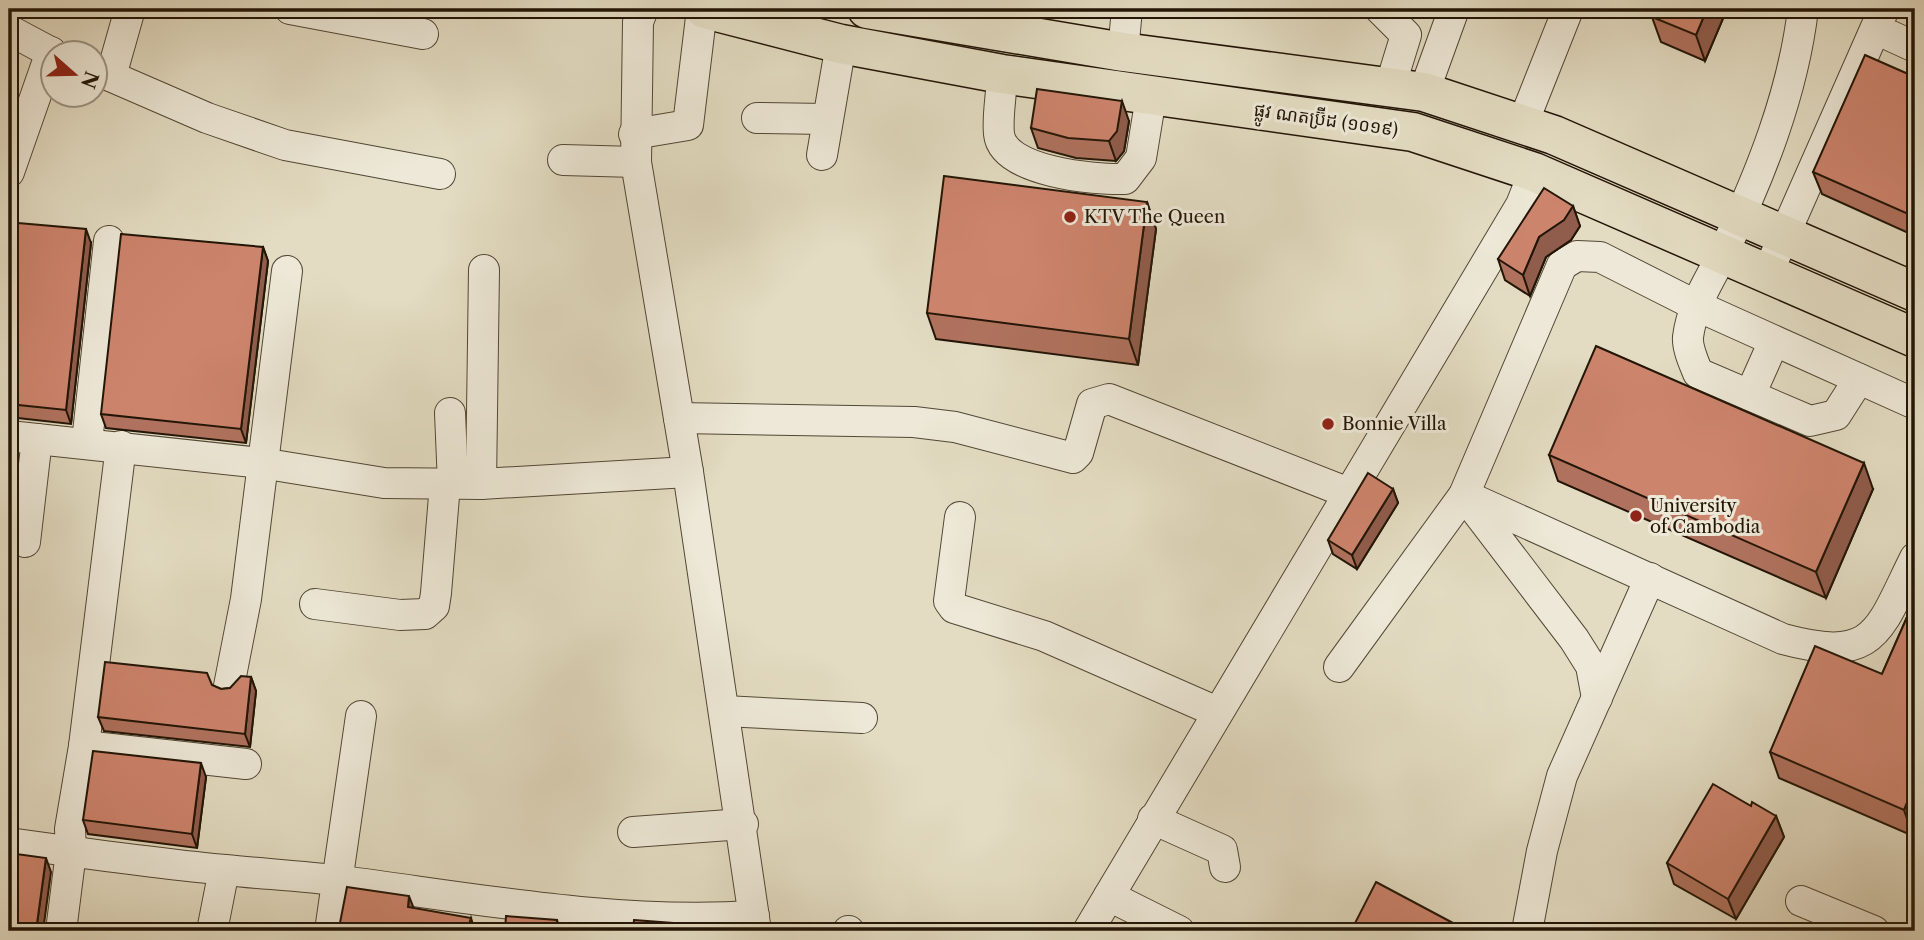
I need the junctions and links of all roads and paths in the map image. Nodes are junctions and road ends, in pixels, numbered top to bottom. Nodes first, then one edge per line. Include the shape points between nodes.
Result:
1 (130, 9) edge
2 (290, 9) edge
3 (643, 9) edge
4 (704, 9) edge
5 (867, 9) edge
6 (1127, 9) edge
7 (1380, 9) edge
8 (1454, 9) edge
9 (1803, 9) edge
10 (1567, 12) dead end
11 (354, 15) edge
12 (943, 16) edge
13 (9, 30) edge
14 (1890, 31) edge
15 (423, 34) dead end
16 (841, 44) junction
17 (38, 45) edge
18 (1123, 52) junction
19 (108, 60) edge
20 (108, 74) edge
21 (1002, 74) junction
22 (1407, 89) junction
23 (38, 91) edge
24 (1151, 97) junction
25 (757, 118) dead end
26 (827, 119) junction
27 (1523, 123) junction
28 (635, 148) junction
29 (822, 155) dead end
30 (563, 160) dead end
31 (9, 172) edge
32 (1534, 172) junction
33 (440, 174) dead end
34 (1738, 215) junction
35 (1785, 235) junction
36 (109, 240) dead end
37 (1723, 253) junction
38 (484, 270) dead end
39 (287, 271) dead end
40 (1769, 272) junction
41 (1915, 292) edge
42 (1695, 305) junction
43 (1915, 338) edge
44 (1774, 341) junction
45 (1859, 379) junction
46 (1750, 395) junction
47 (1915, 404) edge
48 (450, 413) dead end
49 (679, 418) junction
50 (23, 438) edge
51 (87, 442) junction
52 (121, 446) junction
53 (261, 463) junction
54 (688, 472) junction
55 (460, 484) junction
56 (1351, 494) junction
57 (1464, 495) junction
58 (960, 517) dead end
59 (25, 542) dead end
60 (1915, 558) edge
61 (1650, 578) junction
62 (315, 604) dead end
63 (1339, 667) dead end
64 (229, 686) edge
65 (1597, 698) junction
66 (724, 711) junction
67 (1217, 712) junction
68 (360, 716) dead end
69 (862, 718) dead end
70 (84, 746) junction
71 (246, 764) dead end
72 (1153, 819) junction
73 (743, 824) junction
74 (633, 832) dead end
75 (9, 843) edge
76 (71, 852) junction
77 (1225, 867) dead end
78 (224, 870) junction
79 (339, 881) junction
80 (1109, 897) junction
81 (1801, 901) dead end
82 (496, 918) edge
83 (755, 923) edge
84 (61, 931) edge
85 (212, 931) edge
86 (330, 931) edge
87 (1088, 931) edge
88 (1179, 931) edge
89 (1527, 931) edge
90 (1874, 931) edge

1 - 19 street
2 - 11 street
3 - 28 street via 638,22
4 - 16 main road, ផ្លូវ ណតប្រ៊ីដ (១០១៩)
4 - 28 street via 688,125
5 - 12 main road
6 - 18 street
7 - 22 street via 1406,35
8 - 22 street
9 - 34 street via 1779,120
10 - 27 street
11 - 15 street
12 - 18 main road
13 - 17 street
14 - 35 street
16 - 21 main road, ផ្លូវ ណតប្រ៊ីដ (១០១៩)
16 - 26 street
18 - 22 main road
20 - 33 street via 207,118 285,145
21 - 24 main road, ផ្លូវ ណតប្រ៊ីដ (១០១៩)
21 - 24 street via 999,136 1010,155 1028,165 1103,180 1125,179 1141,158
22 - 27 main road
23 - 31 street
24 - 32 main road, ផ្លូវ ណតប្រ៊ីដ (១០១៩) via 1413,132
25 - 26 street
26 - 29 street
27 - 34 main road
28 - 30 street
28 - 49 street
32 - 37 main road, ផ្លូវ ណតប្រ៊ីដ (១០១៩)
32 - 56 street via 1521,205
34 - 35 main road
34 - 37 street
35 - 40 street
35 - 41 main road
36 - 51 street
37 - 40 main road, ផ្លូវ ណតប្រ៊ីដ (១០១៩)
37 - 42 street
38 - 55 street
39 - 53 street
40 - 43 main road, ផ្លូវ ណតប្រ៊ីដ (១០១៩)
42 - 44 street
42 - 46 street via 1688,341 1698,373
42 - 57 street via 1600,257 1577,256 1562,265
44 - 45 street
44 - 46 street
45 - 46 street via 1836,415 1810,421
45 - 47 street
48 - 55 street
49 - 54 street
49 - 56 street via 955,426 1073,458 1092,404 1108,399
50 - 51 street
50 - 59 street
51 - 52 street
52 - 53 street
52 - 70 street
53 - 55 street via 384,483
53 - 64 street via 246,599
54 - 55 street
54 - 66 street
55 - 62 street via 434,606 425,614
56 - 67 street
57 - 61 street
57 - 63 street
57 - 65 street via 1574,639 1591,666
58 - 67 street via 949,601 954,608 1044,636
60 - 61 street via 1884,621 1873,634 1848,648 1815,648 1783,639
61 - 65 street
65 - 89 street via 1562,776
66 - 69 street
66 - 73 street
67 - 72 street
68 - 79 street
70 - 71 street
70 - 76 street via 70,829
72 - 77 street via 1222,850
72 - 80 street
73 - 74 street
73 - 83 street
75 - 76 street
76 - 78 street
76 - 84 street
78 - 79 street
78 - 85 street
79 - 82 street
79 - 86 street
80 - 87 street
80 - 88 street
81 - 90 street
82 - 83 street via 630,916

